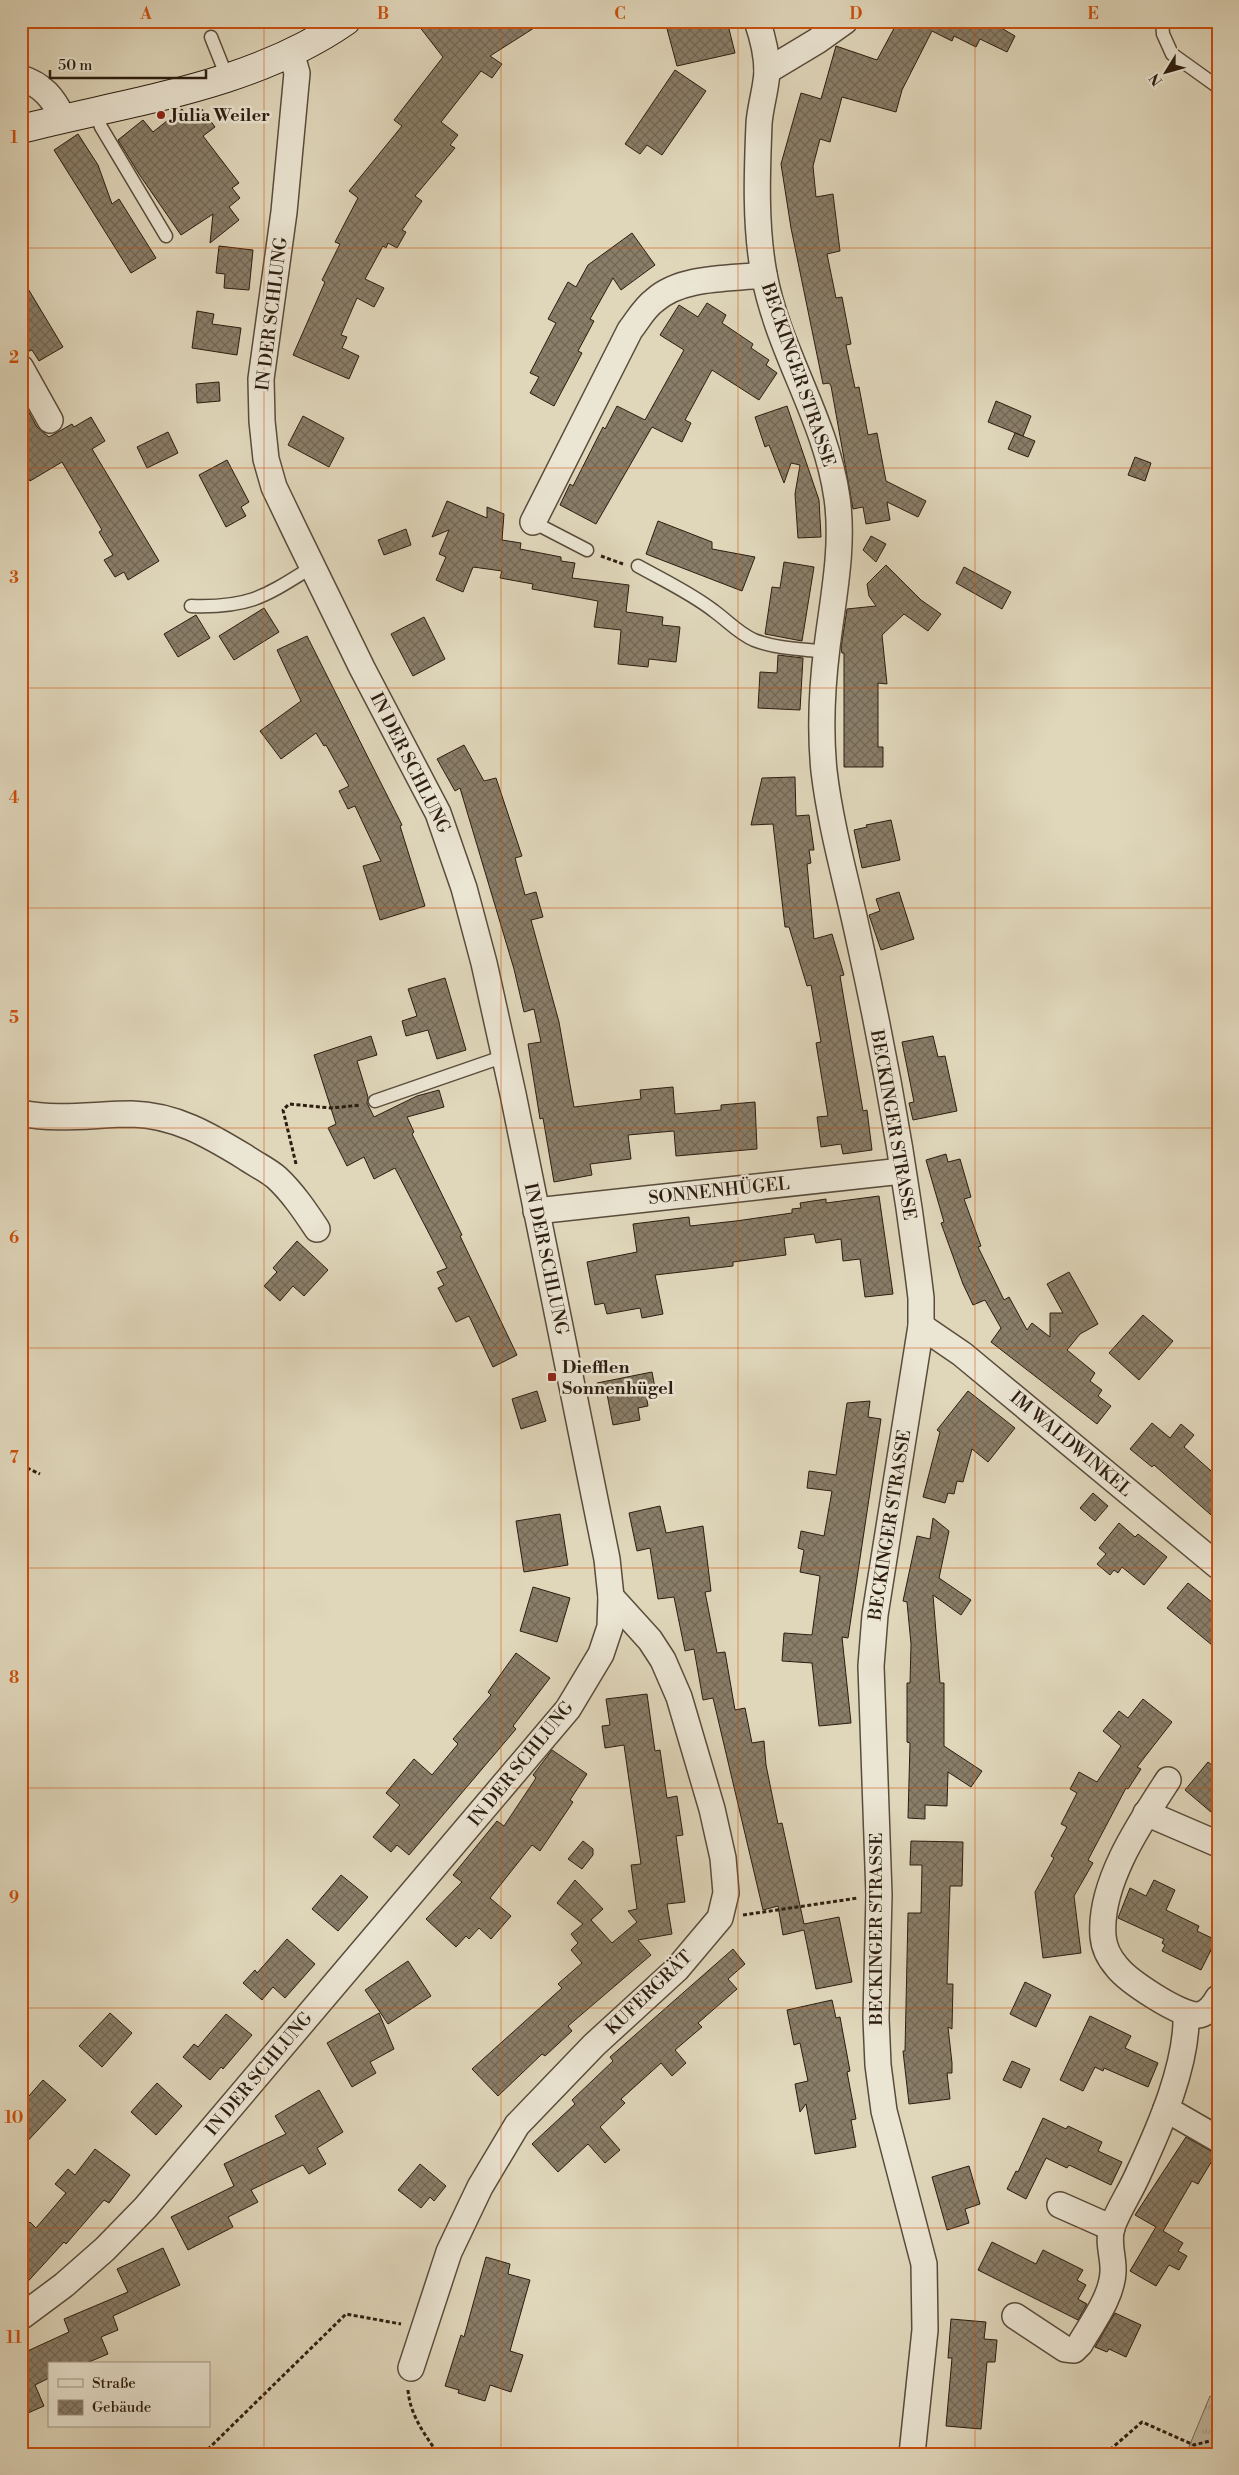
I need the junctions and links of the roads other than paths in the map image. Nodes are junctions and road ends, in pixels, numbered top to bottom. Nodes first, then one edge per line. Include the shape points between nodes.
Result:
1 (346, 21) edge
2 (757, 21) edge
3 (845, 21) edge
4 (1162, 21) edge
5 (211, 36) dead end
6 (291, 52) junction
7 (767, 70) junction
8 (227, 77) junction
9 (21, 78) edge
10 (1218, 87) edge
11 (95, 110) junction
12 (62, 118) junction
13 (21, 128) edge
14 (166, 236) dead end
15 (764, 275) junction
16 (21, 368) edge
17 (50, 420) dead end
18 (533, 522) joint
19 (587, 550) road end
20 (638, 566) road end
21 (312, 567) junction
22 (191, 606) dead end
23 (826, 652) junction
24 (505, 1056) junction
25 (375, 1101) road end
26 (21, 1113) edge
27 (902, 1171) junction
28 (536, 1211) junction
29 (317, 1229) dead end
30 (921, 1326) junction
31 (1218, 1566) edge
32 (611, 1597) junction
33 (1168, 1780) dead end
34 (1146, 1813) junction
35 (1218, 1844) edge
36 (1218, 1998) edge
37 (1186, 2013) junction
38 (1166, 2109) junction
39 (1218, 2139) edge
40 (1060, 2205) dead end
41 (1112, 2228) junction
42 (1015, 2316) dead end
43 (21, 2317) edge
44 (411, 2368) road end
45 (912, 2454) edge

1 - 6 street
2 - 7 street, BECKINGER STRASSE via 764,40
3 - 7 street
4 - 10 lane via 1163,34 1172,54
5 - 8 lane
6 - 8 street
6 - 21 street, IN DER SCHLUNG via 298,73 262,379 262,421 266,459 274,487
7 - 15 street, BECKINGER STRASSE via 759,120 758,166 760,250
8 - 11 street
9 - 12 street via 32,81 49,94
11 - 12 street
11 - 14 lane via 101,128
12 - 13 street
15 - 18 street via 675,288 656,298 645,309 630,330
15 - 23 street, BECKINGER STRASSE via 770,303 829,458 837,495 840,529
16 - 17 street
18 - 19 lane
20 - 23 lane via 716,611 737,631 755,640
21 - 22 lane via 258,599 220,607
21 - 24 street, IN DER SCHLUNG via 438,813 484,963
23 - 27 street, BECKINGER STRASSE via 822,728 825,778 833,830 883,1058
24 - 25 lane
24 - 28 street, IN DER SCHLUNG
26 - 29 street via 57,1117 132,1114 157,1116 181,1123 210,1136 275,1176
27 - 28 street, SONNENHÜGEL
27 - 30 street, BECKINGER STRASSE via 918,1272
28 - 32 street, IN DER SCHLUNG via 607,1559
30 - 31 street, IM WALDWINKEL via 962,1354
30 - 45 street, BECKINGER STRASSE via 875,1615 871,1666 879,1895 878,2065 884,2111 924,2264 925,2330
32 - 43 street, IN DER SCHLUNG via 610,1628 601,1654 568,1709 530,1756 145,2208 78,2273
32 - 44 street, KUFERGRÄT via 650,1640 663,1660 679,1697 712,1808 722,1858 726,1893 720,1918 677,1969 594,2045 517,2125 480,2187 450,2252
33 - 34 street
34 - 35 street
34 - 37 street via 1125,1852 1108,1895 1103,1937 1107,1954 1118,1969 1133,1982
36 - 37 street via 1206,2012 1198,2015
37 - 38 street via 1184,2048
38 - 39 street
38 - 41 street
40 - 41 street
41 - 42 street via 1112,2286 1074,2350 1065,2349

